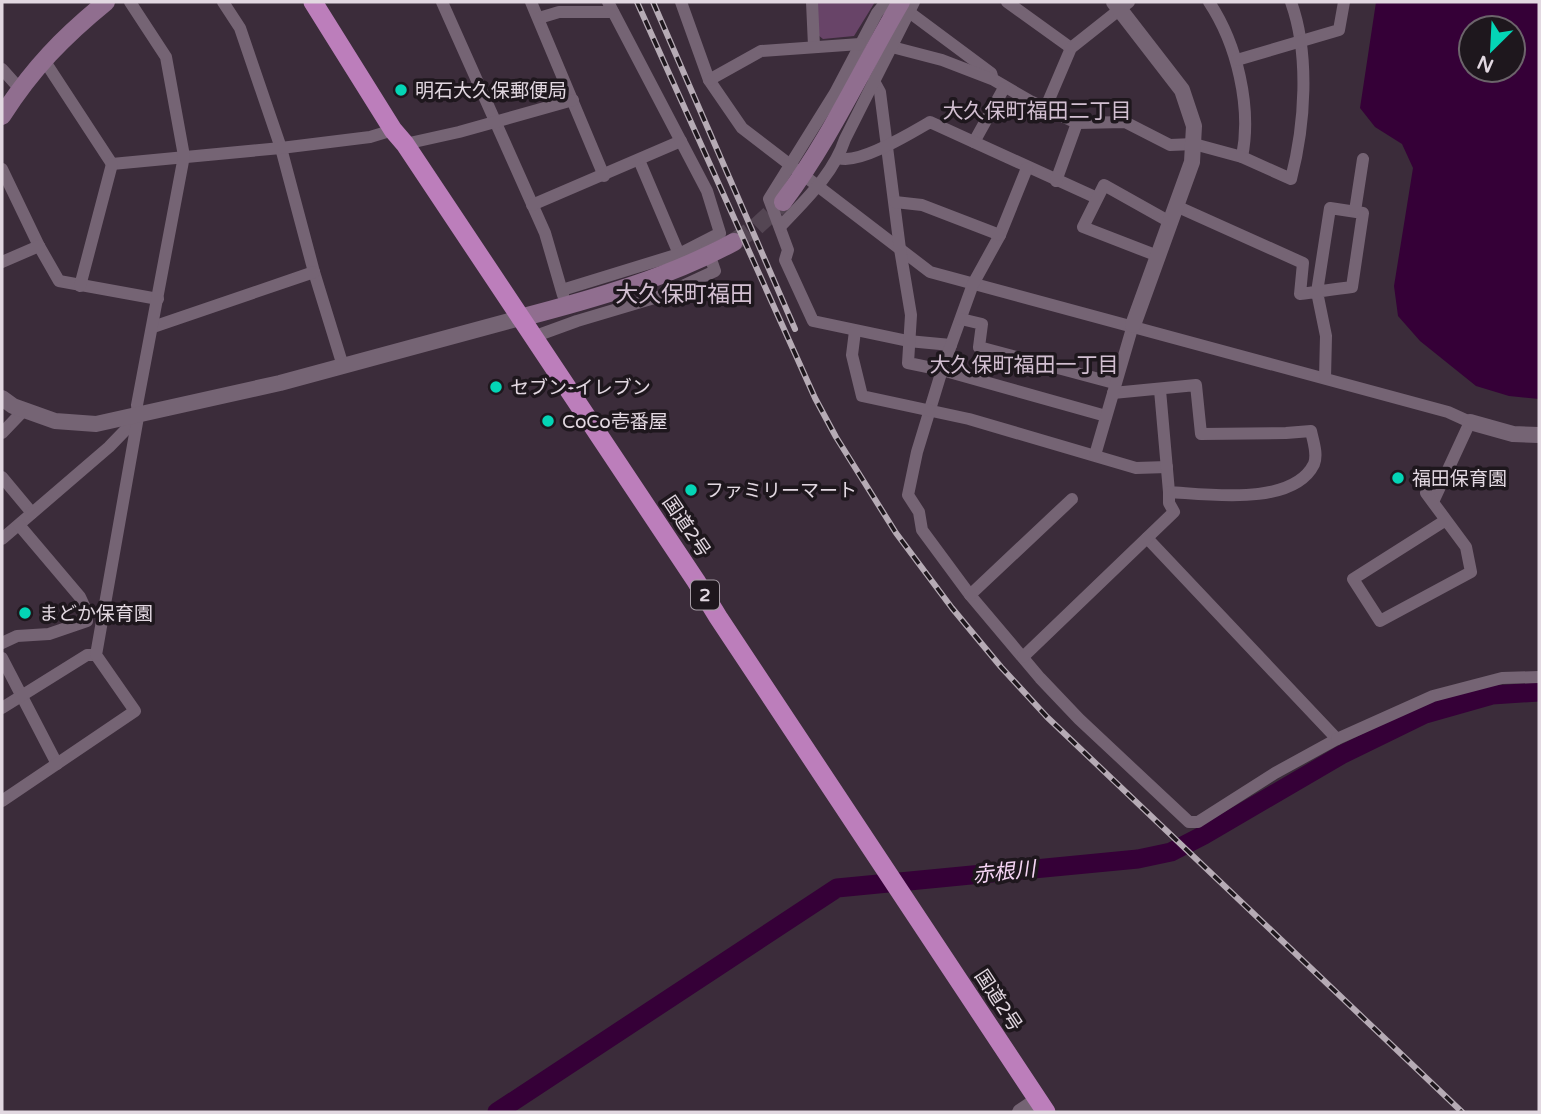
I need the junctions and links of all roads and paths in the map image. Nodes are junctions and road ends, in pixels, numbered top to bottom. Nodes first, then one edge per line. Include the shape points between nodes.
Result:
1 (106, 2) edge
2 (130, 2) edge
3 (223, 2) edge
4 (313, 2) edge
5 (442, 2) edge
6 (531, 2) edge
7 (681, 2) edge
8 (812, 2) edge
9 (886, 2) edge
10 (1007, 2) edge
11 (1209, 2) edge
12 (1291, 2) edge
13 (1343, 2) edge
14 (1121, 4) edge
15 (908, 5) edge
16 (611, 7) edge
17 (539, 18) junction
18 (1300, 41) junction
19 (860, 44) junction
20 (814, 46) junction
21 (892, 47) junction
22 (1071, 48) junction
23 (44, 60) junction
24 (1237, 60) junction
25 (2, 69) edge
26 (709, 80) junction
27 (874, 81) junction
28 (999, 84) junction
29 (19, 88) junction
30 (573, 100) junction
31 (1045, 108) junction
32 (2, 116) edge
33 (496, 120) junction
34 (1077, 123) junction
35 (399, 137) junction
36 (681, 141) junction
37 (974, 142) junction
38 (1194, 144) junction
39 (888, 146) junction
40 (281, 148) junction
41 (184, 156) junction
42 (839, 158) junction
43 (1242, 158) junction
44 (1363, 159) dead end
45 (639, 160) junction
46 (112, 164) junction
47 (790, 166) junction
48 (1027, 168) junction
49 (2, 169) edge
50 (604, 176) junction
51 (1056, 181) junction
52 (819, 186) junction
53 (1097, 198) junction
54 (783, 202) tunnel mouth
55 (895, 202) junction
56 (532, 205) junction
57 (1177, 206) junction
58 (1355, 211) junction
59 (1170, 222) junction
60 (780, 227) junction
61 (1000, 234) junction
62 (727, 238) junction
63 (705, 241) junction
64 (39, 246) junction
65 (900, 249) junction
66 (679, 254) junction
67 (1158, 256) junction
68 (2, 262) edge
69 (314, 272) junction
70 (974, 284) junction
71 (80, 286) junction
72 (1317, 292) junction
73 (564, 298) junction
74 (158, 299) junction
75 (520, 318) junction
76 (961, 319) junction
77 (1133, 326) junction
78 (153, 327) junction
79 (855, 331) junction
80 (533, 337) junction
81 (908, 341) junction
82 (951, 345) junction
83 (343, 366) junction
84 (942, 370) junction
85 (1325, 378) junction
86 (1114, 388) junction
87 (1160, 390) junction
88 (2, 398) edge
89 (24, 410) junction
90 (929, 410) junction
91 (138, 416) junction
92 (1106, 416) junction
93 (1470, 422) junction
94 (2, 433) edge
95 (1539, 435) edge
96 (1095, 455) junction
97 (1167, 467) junction
98 (2, 477) edge
99 (1169, 492) junction
100 (1072, 499) dead end
101 (32, 513) junction
102 (1446, 520) junction
103 (19, 525) junction
104 (1147, 538) junction
105 (2, 539) edge
106 (970, 595) junction
107 (86, 610) junction
108 (103, 615) junction
109 (2, 643) edge
110 (96, 655) junction
111 (1023, 657) junction
112 (2, 658) edge
113 (1539, 677) edge
114 (21, 695) junction
115 (2, 708) edge
116 (1337, 738) junction
117 (57, 764) junction
118 (4, 796) edge
119 (1042, 1106) edge
120 (1020, 1112) edge

1 - 23 main road
2 - 41 street via 166,57
3 - 40 street via 240,28
4 - 35 highway, 国道2号 / 2
5 - 33 street
6 - 17 street
7 - 26 street
8 - 20 street
9 - 19 street
10 - 22 street
11 - 24 street
12 - 18 street
13 - 18 street via 1339,30
14 - 22 street
14 - 38 street via 1182,90 1194,126
15 - 21 street
15 - 28 street
15 - 54 main road
16 - 17 street
16 - 36 street
17 - 30 street
18 - 24 street
18 - 43 street via 1302,127 1291,179
19 - 20 street
19 - 47 street
20 - 26 street via 761,51
21 - 27 street
21 - 28 street via 942,60
22 - 31 street
23 - 29 main road
23 - 46 street
24 - 43 street
25 - 29 street
26 - 47 street via 742,128
27 - 39 street via 880,92
27 - 42 street
28 - 31 street
28 - 37 street
29 - 32 main road
30 - 33 street
30 - 50 street
31 - 34 street
33 - 35 street via 459,132
33 - 56 street
34 - 38 street via 1125,122 1170,145
34 - 51 street
35 - 40 street
35 - 75 highway, 国道2号 / 2
36 - 45 street
36 - 62 street
37 - 39 street via 930,122
37 - 48 street
38 - 43 street
38 - 57 street
39 - 42 street via 846,161
39 - 55 street
40 - 41 street
40 - 69 street
41 - 46 street
41 - 74 street
42 - 52 street
44 - 58 street
45 - 50 street
45 - 66 street
46 - 71 street
47 - 52 street
47 - 60 street via 769,199
48 - 51 street
48 - 61 street
49 - 64 street
50 - 56 street
51 - 53 street
52 - 60 street
52 - 65 street
53 - 59 street via 1104,185
53 - 67 street via 1083,227
55 - 61 street via 922,205
55 - 65 street
56 - 73 street
57 - 59 street
57 - 72 street via 1303,263 1300,294
58 - 72 street via 1330,208
58 - 72 street via 1363,213 1352,287
59 - 67 street
60 - 79 street via 788,250 785,260 813,321
61 - 70 street
62 - 63 street
62 - 73 main road via 702,260
63 - 66 street
63 - 80 street via 715,271 661,296
64 - 68 street
64 - 71 street via 59,281
65 - 70 street via 930,272
65 - 81 street via 911,315
66 - 73 street
67 - 77 street
69 - 78 street
69 - 83 street
70 - 76 street
70 - 77 street
71 - 74 street
72 - 85 street via 1326,336
73 - 75 main road
74 - 78 street
75 - 80 highway, 国道2号 / 2
75 - 83 street
76 - 82 street
76 - 86 street via 982,324 979,347
77 - 85 street
77 - 86 street
78 - 91 street
79 - 81 street
79 - 90 street via 852,355 862,396
80 - 119 highway, 国道2号 / 2
81 - 82 street
81 - 84 street via 908,363
82 - 84 street
83 - 91 street
84 - 90 street
84 - 92 street
85 - 93 street
86 - 87 street
86 - 92 street
87 - 97 street
87 - 99 street via 1196,385 1201,434 1311,431 1316,455 1301,478 1277,491 1237,496
88 - 89 street
89 - 91 street via 55,421 96,424
89 - 94 street
90 - 96 street
90 - 106 street via 908,495 919,512 922,530
91 - 101 street via 110,447
91 - 108 street
92 - 96 street
93 - 95 street via 1513,434
93 - 102 street via 1429,497
96 - 97 street via 1136,468
97 - 99 street
98 - 101 street
99 - 104 street via 1174,512
100 - 106 street
101 - 103 street
102 - 102 street via 1466,547 1471,572 1380,621 1353,579
103 - 105 street
103 - 107 street
104 - 111 street
104 - 116 street
106 - 111 street
107 - 108 street
107 - 109 street via 86,621
108 - 110 street
110 - 114 street via 87,655
110 - 117 street via 135,711
111 - 116 street via 1079,719 1189,822 1198,822
112 - 114 street
113 - 116 street via 1502,678 1433,696
114 - 115 street
114 - 117 street
117 - 118 street
119 - 120 street

